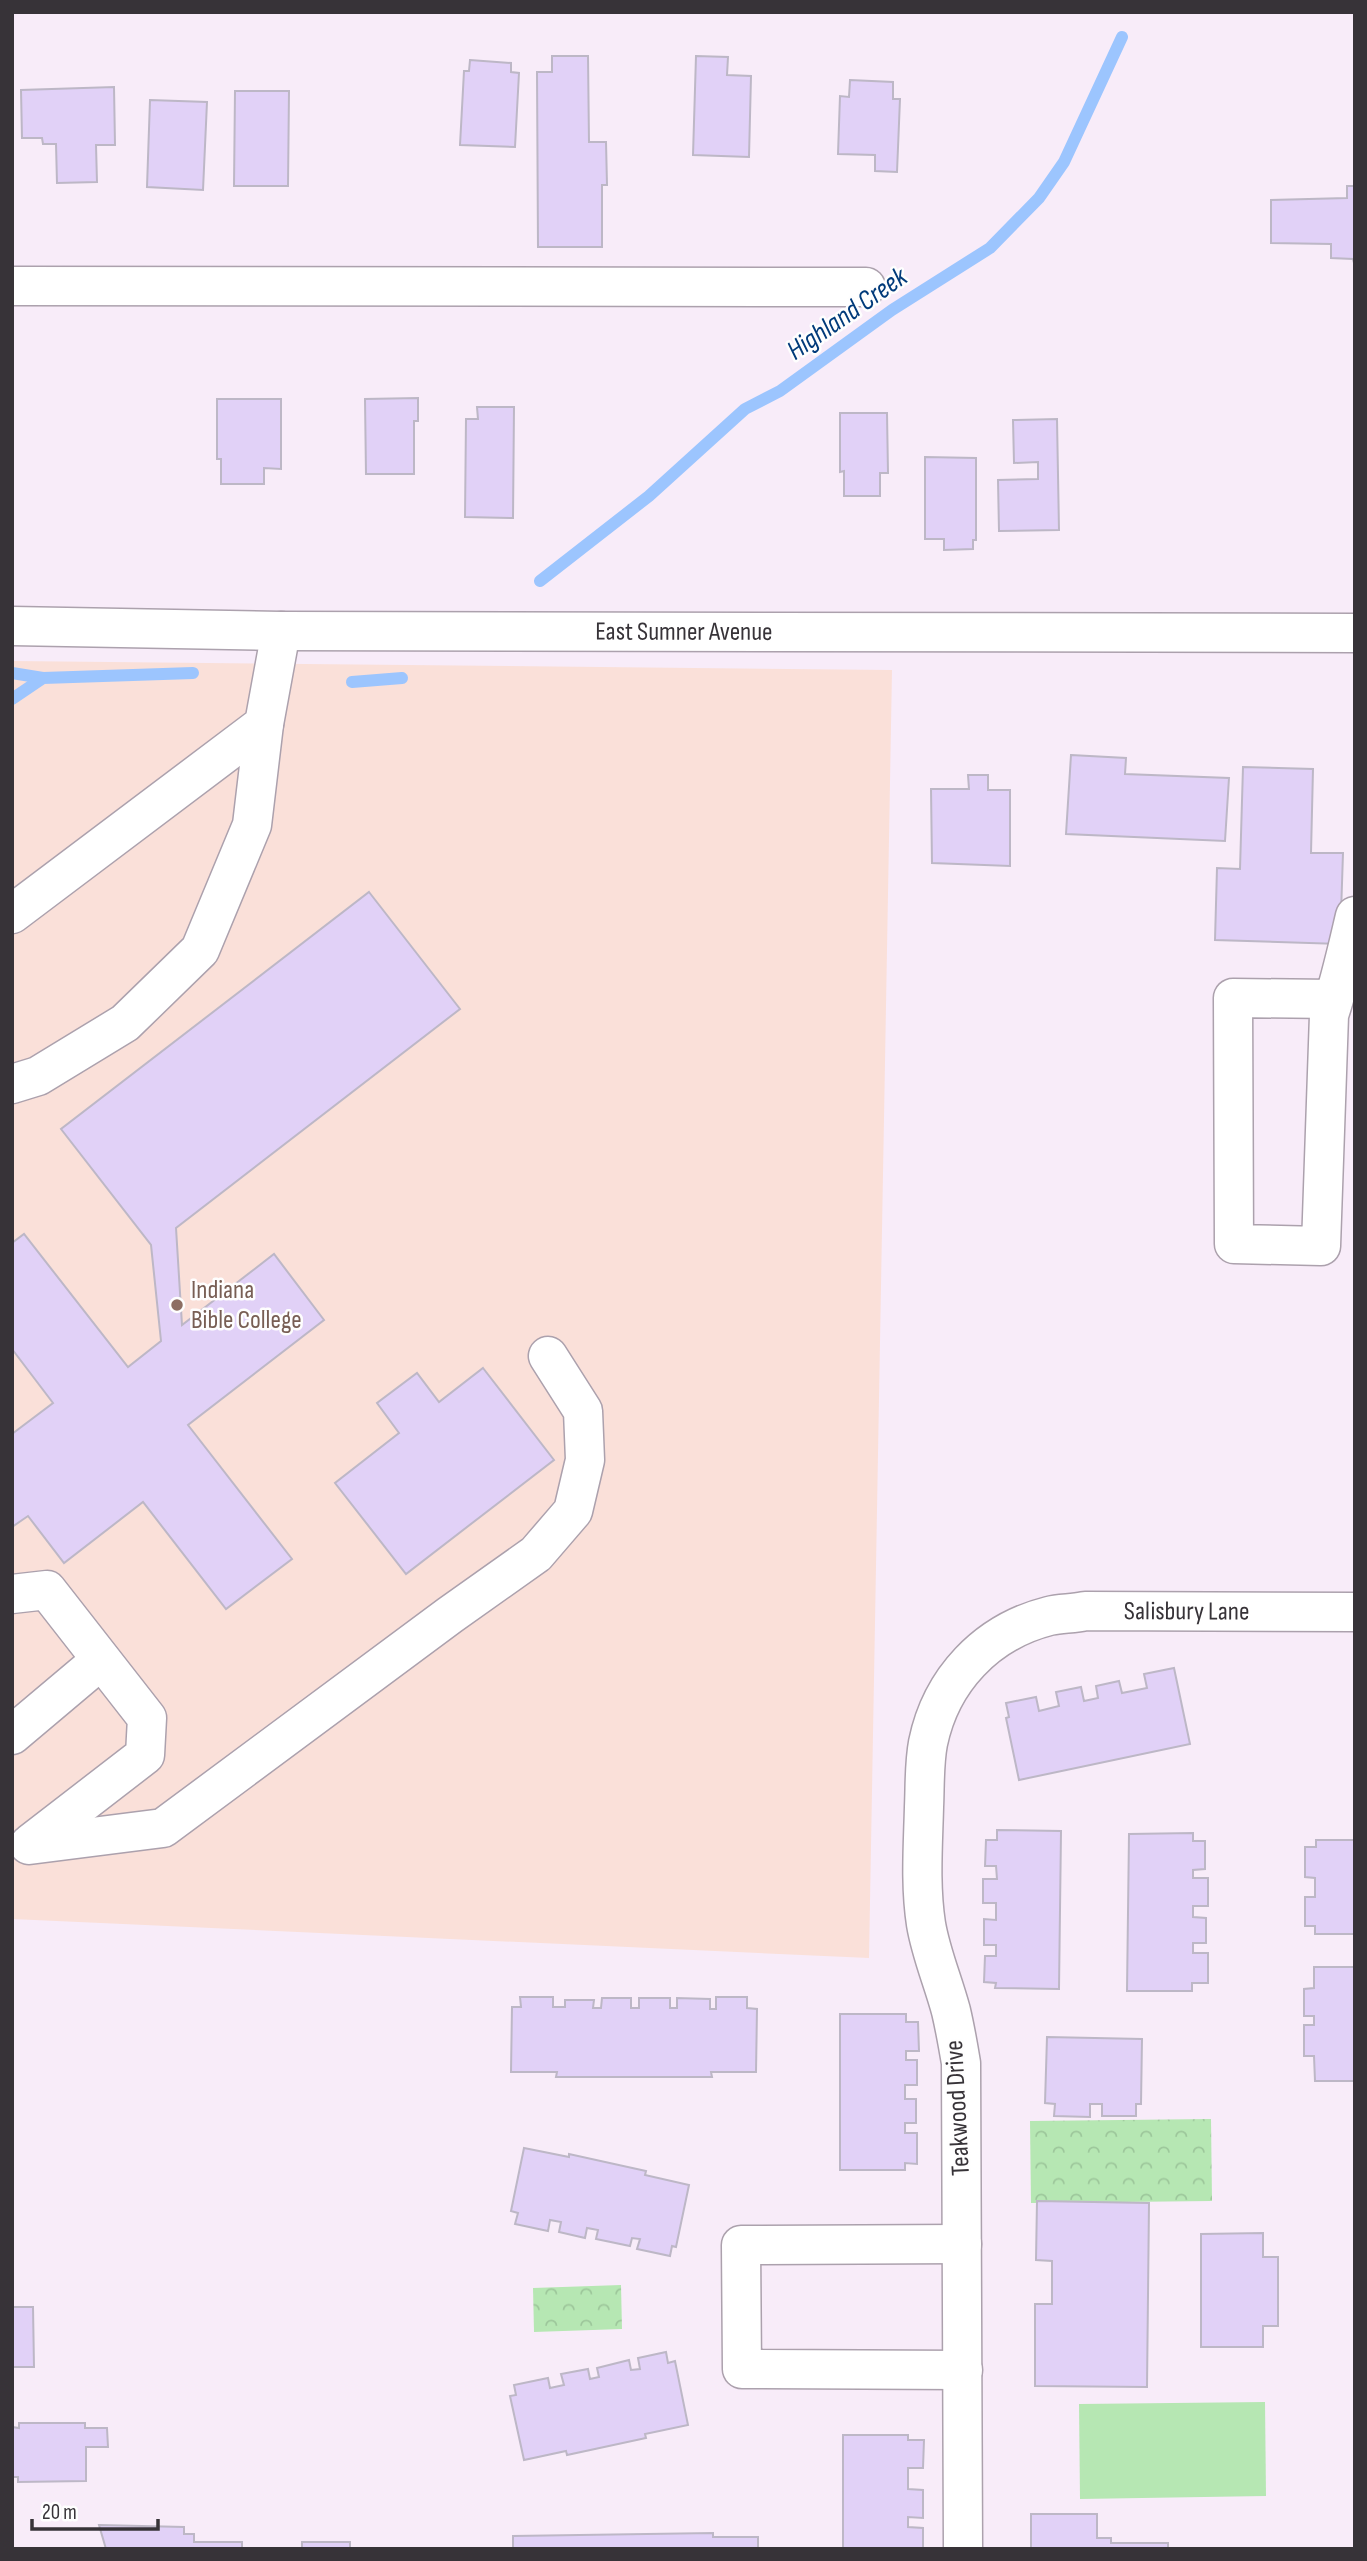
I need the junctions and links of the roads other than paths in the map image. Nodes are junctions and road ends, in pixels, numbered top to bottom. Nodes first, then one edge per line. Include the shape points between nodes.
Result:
1 (12, 286) edge
2 (866, 288) dead end
3 (12, 626) edge
4 (281, 631) junction
5 (1355, 634) edge
6 (264, 724) junction
7 (12, 914) edge
8 (1355, 916) edge
9 (1334, 999) junction
10 (12, 1084) edge
11 (548, 1356) dead end
12 (12, 1594) edge
13 (1355, 1612) edge
14 (1019, 1626) joint
15 (101, 1660) junction
16 (12, 1735) edge
17 (21, 1850) edge
18 (962, 2244) junction
19 (963, 2370) junction
20 (963, 2549) edge

1 - 2 street
3 - 4 street, East Sumner Avenue
4 - 5 street, East Sumner Avenue
4 - 6 street
6 - 7 street
6 - 10 street via 252,825 200,950 125,1023 38,1076
8 - 9 street
9 - 9 street via 1329,1015 1321,1246 1234,1244 1233,998
11 - 17 street via 583,1411 585,1460 573,1511 536,1554 163,1828
12 - 15 street via 47,1590
13 - 14 street, Salisbury Lane via 1085,1611
14 - 18 street, Teakwood Drive via 985,1647 958,1674 937,1712 926,1756 926,1923 961,2063
15 - 16 street
15 - 17 street via 147,1718 145,1755
18 - 19 street, Teakwood Drive
18 - 19 street via 741,2245 742,2369
19 - 20 street, Teakwood Drive

